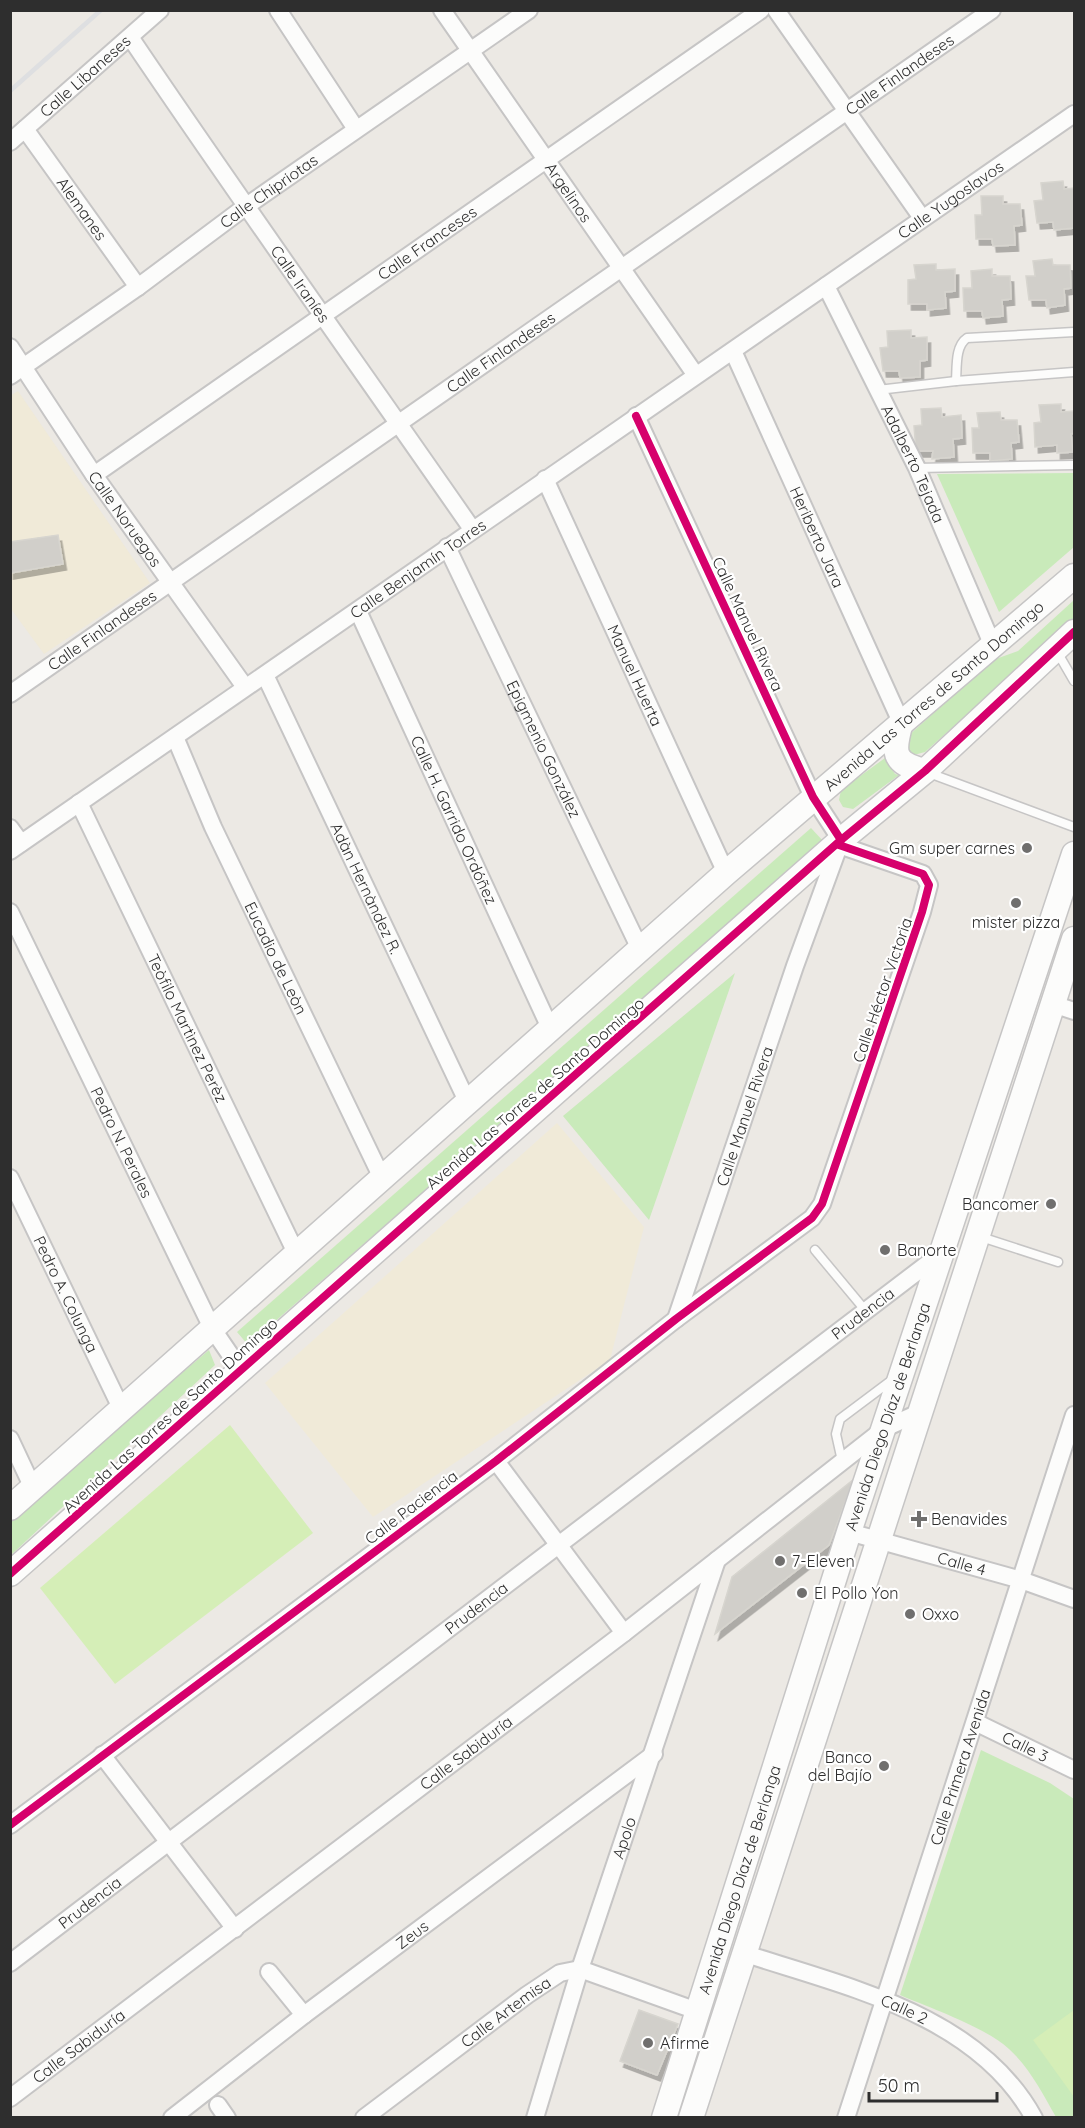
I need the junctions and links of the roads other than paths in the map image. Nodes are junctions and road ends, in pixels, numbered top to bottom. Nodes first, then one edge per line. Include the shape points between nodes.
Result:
1 (160, 10) edge
2 (278, 10) edge
3 (442, 10) edge
4 (529, 10) edge
5 (761, 10) edge
6 (777, 10) edge
7 (992, 10) edge
8 (130, 37) junction
9 (470, 51) junction
10 (847, 112) junction
11 (1074, 114) edge
12 (25, 129) junction
13 (357, 129) junction
14 (10, 142) edge
15 (546, 160) junction
16 (245, 207) junction
17 (922, 218) junction
18 (622, 270) junction
19 (826, 286) junction
20 (138, 287) junction
21 (324, 314) junction
22 (1074, 332) edge
23 (10, 347) edge
24 (733, 351) junction
25 (17, 371) edge
26 (1074, 372) edge
27 (695, 374) junction
28 (956, 381) junction
29 (877, 390) junction
30 (636, 416) junction
31 (399, 423) junction
32 (1074, 465) edge
33 (917, 468) junction
34 (94, 476) junction
35 (545, 479) junction
36 (472, 529) junction
37 (447, 547) junction
38 (1074, 576) edge
39 (170, 584) junction
40 (358, 611) junction
41 (1074, 632) edge
42 (993, 646) junction
43 (1055, 648) junction
44 (265, 675) junction
45 (1074, 681) edge
46 (245, 687) junction
47 (10, 694) edge
48 (901, 722) junction
49 (175, 737) junction
50 (925, 771) junction
51 (813, 797) junction
52 (80, 803) junction
53 (1074, 827) edge
54 (10, 828) edge
55 (840, 843) junction
56 (16, 847) edge
57 (1074, 854) edge
58 (726, 873) junction
59 (10, 912) edge
60 (1074, 939) edge
61 (640, 949) junction
62 (1064, 1008) edge
63 (550, 1028) junction
64 (467, 1101) junction
65 (10, 1178) edge
66 (382, 1178) junction
67 (822, 1204) joint
68 (978, 1235) junction
69 (815, 1250) dead end
70 (943, 1252) junction
71 (297, 1255) junction
72 (1058, 1262) dead end
73 (866, 1310) junction
74 (676, 1319) junction
75 (212, 1328) junction
76 (240, 1369) junction
77 (903, 1373) junction
78 (122, 1410) junction
79 (921, 1412) junction
80 (1074, 1415) edge
81 (885, 1428) junction
82 (10, 1439) edge
83 (496, 1461) junction
84 (842, 1461) junction
85 (33, 1488) junction
86 (10, 1508) edge
87 (849, 1532) junction
88 (880, 1538) junction
89 (560, 1546) junction
90 (718, 1559) junction
91 (10, 1574) edge
92 (1021, 1580) junction
93 (1074, 1599) edge
94 (624, 1633) junction
95 (975, 1722) junction
96 (654, 1754) junction
97 (102, 1755) junction
98 (1074, 1770) edge
99 (10, 1825) edge
100 (167, 1843) junction
101 (235, 1929) junction
102 (743, 1953) junction
103 (10, 1963) edge
104 (580, 1969) junction
105 (269, 1972) dead end
106 (882, 1999) junction
107 (698, 2011) junction
108 (304, 2015) junction
109 (10, 2098) edge
110 (172, 2118) edge
111 (364, 2118) edge
112 (535, 2118) edge
113 (664, 2118) edge
114 (691, 2118) edge
115 (846, 2118) edge
116 (1034, 2118) edge

1 - 8 street, Calle Libaneses
2 - 13 street
3 - 9 street, Argelinos
4 - 9 street, Calle Chipriotas
5 - 15 street, Calle Franceses
6 - 10 street
7 - 10 street, Calle Finlandeses
8 - 12 street, Calle Libaneses
8 - 16 street, Calle Iraníes
9 - 13 street, Calle Chipriotas
9 - 15 street, Argelinos
10 - 17 street
10 - 18 street, Calle Finlandeses
11 - 17 street, Calle Yugoslavos
12 - 14 street, Calle Libaneses
12 - 20 street, Alemanes
13 - 16 street, Calle Chipriotas
15 - 18 street, Argelinos
15 - 21 street, Calle Franceses
16 - 20 street, Calle Chipriotas
16 - 21 street, Calle Iraníes
17 - 19 street, Calle Yugoslavos
18 - 27 street, Argelinos
18 - 31 street, Calle Finlandeses
19 - 24 street, Calle Benjamín Torres
19 - 29 street, Adalberto Tejada
20 - 25 street, Calle Chipriotas
21 - 31 street, Calle Iraníes
21 - 34 street, Calle Franceses
22 - 28 lane via 967,338 959,350
23 - 25 street, Calle Noruegos
24 - 27 street, Calle Benjamín Torres
24 - 48 street, Heriberto Jara
25 - 34 street, Calle Noruegos
26 - 28 lane
27 - 30 street, Calle Benjamín Torres
28 - 29 lane
29 - 33 street, Adalberto Tejada
30 - 35 street, Calle Benjamín Torres
30 - 51 street, Calle Manuel Rivera
31 - 36 street, Calle Iraníes
31 - 39 street, Calle Finlandeses
32 - 33 lane
33 - 42 street, Adalberto Tejada
34 - 39 street, Calle Noruegos
35 - 36 street, Calle Benjamín Torres
35 - 58 street, Manuel Huerta
36 - 37 street, Calle Benjamín Torres
37 - 40 street, Calle Benjamín Torres
37 - 61 street, Epigmenio González
38 - 42 street, Avenida Las Torres de Santo Domingo
39 - 46 street, Calle Noruegos
39 - 47 street, Calle Finlandeses
40 - 44 street, Calle Benjamín Torres
40 - 63 street, Calle H. Garrido Ordóñez
41 - 43 street, Avenida Las Torres de Santo Domingo
42 - 48 street, Avenida Las Torres de Santo Domingo
43 - 45 lane
43 - 50 street, Avenida Las Torres de Santo Domingo
44 - 46 street, Calle Benjamín Torres
44 - 64 street, Adàn Hernàndez R.
46 - 49 street, Calle Benjamín Torres
48 - 50 street via 895,746 899,760
48 - 51 street, Avenida Las Torres de Santo Domingo
49 - 52 street, Calle Benjamín Torres
49 - 66 street, Eucadio de Leòn via 213,827
50 - 53 lane
50 - 55 street, Avenida Las Torres de Santo Domingo
51 - 55 street, Calle Manuel Rivera
51 - 58 street, Avenida Las Torres de Santo Domingo
52 - 56 street, Calle Benjamín Torres
52 - 71 street, Teòfilo Martìnez Perèz
54 - 56 street
55 - 67 street, Calle Héctor Victoria via 923,873 929,885
55 - 74 street, Calle Manuel Rivera
55 - 76 street, Avenida Las Torres de Santo Domingo
57 - 70 street, Avenida Diego Díaz de Berlanga
58 - 61 street, Avenida Las Torres de Santo Domingo
59 - 75 street, Pedro N. Perales
60 - 62 street, Avenida Diego Díaz de Berlanga
61 - 63 street, Avenida Las Torres de Santo Domingo
62 - 68 street, Avenida Diego Díaz de Berlanga
63 - 64 street, Avenida Las Torres de Santo Domingo
64 - 66 street, Avenida Las Torres de Santo Domingo
65 - 78 street, Pedro A. Colunga
66 - 71 street, Avenida Las Torres de Santo Domingo
67 - 74 street, Calle Paciencia via 813,1218
68 - 72 lane
68 - 79 street, Avenida Diego Díaz de Berlanga
69 - 73 lane
70 - 73 street, Prudencia
70 - 77 street, Avenida Diego Díaz de Berlanga
71 - 75 street, Avenida Las Torres de Santo Domingo
73 - 89 street, Prudencia
74 - 83 street, Calle Paciencia
75 - 76 street, Pedro N. Perales
75 - 78 street, Avenida Las Torres de Santo Domingo
76 - 91 street, Avenida Las Torres de Santo Domingo
77 - 81 street, Avenida Diego Díaz de Berlanga
77 - 84 lane via 840,1419 836,1434
78 - 85 street, Avenida Las Torres de Santo Domingo
79 - 81 street, Calle Sabiduría
79 - 88 street, Avenida Diego Díaz de Berlanga
80 - 92 street, Calle Primera Avenida
81 - 84 street, Calle Sabiduría
81 - 87 street, Avenida Diego Díaz de Berlanga
82 - 85 street
83 - 89 street
83 - 97 street, Calle Paciencia
84 - 90 street, Calle Sabiduría
85 - 86 street, Avenida Las Torres de Santo Domingo
87 - 88 street, Calle 4
87 - 107 street, Avenida Diego Díaz de Berlanga
88 - 92 street, Calle 4
88 - 102 street, Avenida Diego Díaz de Berlanga
89 - 94 street
89 - 100 street, Prudencia
90 - 94 street, Calle Sabiduría
90 - 96 street, Apolo
92 - 93 street, Calle 4
92 - 95 street, Calle Primera Avenida
94 - 101 street, Calle Sabiduría
95 - 98 street, Calle 3
95 - 106 street, Calle Primera Avenida
96 - 104 street, Apolo
96 - 108 street, Zeus
97 - 99 street, Calle Paciencia
97 - 100 street
100 - 101 street
100 - 103 street, Prudencia
101 - 109 street, Calle Sabiduría
102 - 106 street, Calle 2
102 - 114 street, Avenida Diego Díaz de Berlanga
104 - 107 street
104 - 111 street, Calle Artemisa via 560,1973 527,1995
104 - 112 street, Apolo
105 - 108 street
106 - 115 street, Calle Primera Avenida
106 - 116 street, Calle 2 via 958,2037 987,2058 1007,2078
107 - 113 street, Avenida Diego Díaz de Berlanga
108 - 110 street, Zeus

